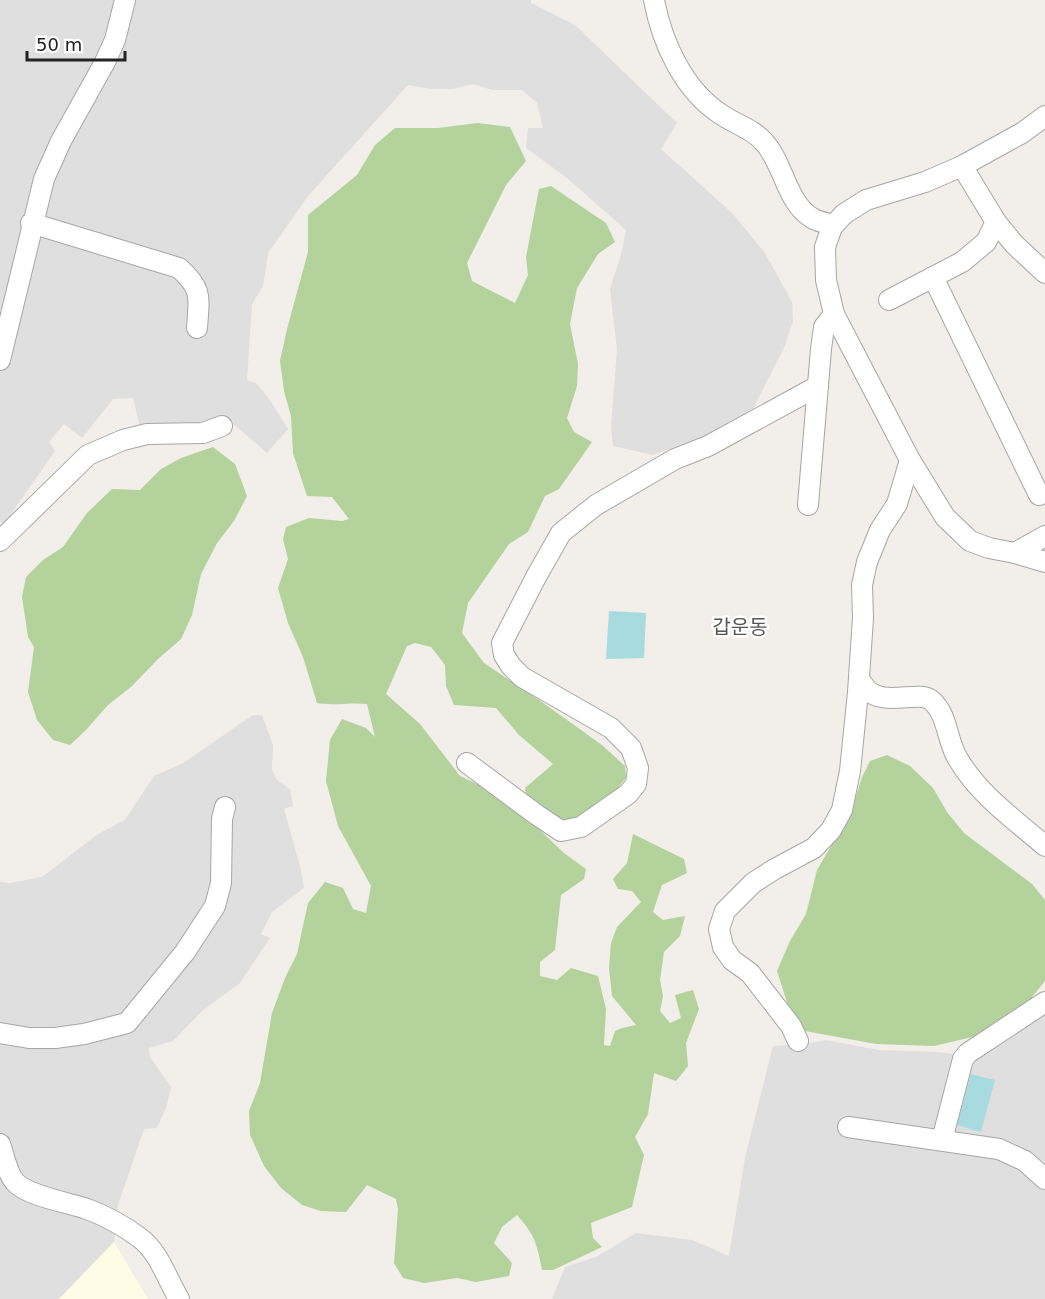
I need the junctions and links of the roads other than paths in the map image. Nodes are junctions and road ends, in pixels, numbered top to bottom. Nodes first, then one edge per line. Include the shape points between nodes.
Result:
1 (125, 0) edge
2 (654, 0) edge
3 (1045, 116) edge
4 (962, 166) junction
5 (996, 222) junction
6 (31, 223) junction
7 (834, 225) junction
8 (1045, 273) edge
9 (933, 277) junction
10 (889, 300) dead end
11 (834, 314) junction
12 (196, 328) dead end
13 (0, 360) edge
14 (818, 386) junction
15 (222, 426) dead end
16 (910, 460) junction
17 (1039, 495) dead end
18 (808, 505) dead end
19 (1045, 536) edge
20 (0, 541) edge
21 (1015, 553) junction
22 (1045, 562) edge
23 (859, 679) junction
24 (467, 763) dead end
25 (225, 807) dead end
26 (1045, 846) edge
27 (1045, 1002) edge
28 (0, 1033) edge
29 (798, 1041) dead end
30 (848, 1127) dead end
31 (942, 1140) junction
32 (0, 1144) edge
33 (1045, 1179) edge
34 (178, 1299) edge

1 - 6 street via 115,40 48,169
2 - 7 street via 669,49 690,84 721,114 762,139 801,208 812,218
3 - 4 street
4 - 5 street
4 - 7 street via 866,200
5 - 8 street
5 - 9 street via 986,242 962,262
6 - 12 street via 178,268 191,279 199,295
6 - 13 street
7 - 11 street via 825,247 826,280
9 - 10 street
9 - 17 street
11 - 14 street via 824,327
11 - 16 street
14 - 18 street
14 - 24 street via 708,446 675,459 596,505 561,533 506,634 502,643 504,655 522,678 611,728 631,748 638,768 636,784 628,794 580,827 561,831
15 - 20 street via 203,433 147,434 88,455
16 - 21 street via 945,517 970,541
16 - 23 street via 897,504 867,561 862,585
19 - 21 street
21 - 22 street
23 - 26 street via 871,693 891,699 932,699 941,712 956,757 977,787
23 - 29 street via 850,771 842,810 831,831 814,848 753,883 725,911 719,929 723,947 732,960 750,973
25 - 28 street via 221,883 214,906 185,952 127,1023 55,1038
27 - 31 street via 963,1059
30 - 31 street
31 - 33 street via 1011,1153
32 - 34 street via 14,1182 38,1195 89,1210 141,1239 155,1253

